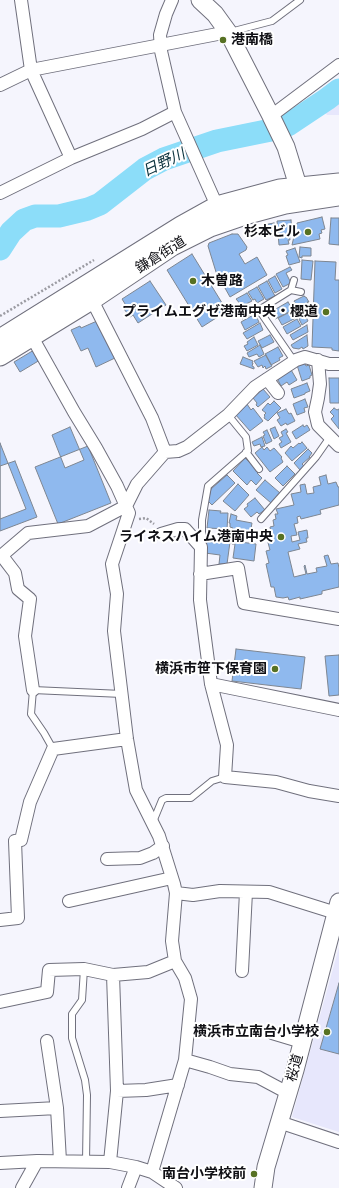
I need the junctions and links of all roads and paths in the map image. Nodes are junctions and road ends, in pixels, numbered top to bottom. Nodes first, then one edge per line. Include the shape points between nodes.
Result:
1 (21, 0) edge
2 (172, 0) edge
3 (200, 0) edge
4 (300, 0) edge
5 (228, 32) junction
6 (160, 46) junction
7 (339, 65) edge
8 (30, 70) junction
9 (0, 85) edge
10 (175, 112) junction
11 (272, 118) junction
12 (71, 158) junction
13 (339, 183) edge
14 (0, 193) edge
15 (301, 194) junction
16 (339, 196) edge
17 (217, 206) junction
18 (294, 280) dead end
19 (291, 290) junction
20 (300, 292) dead end
21 (93, 299) junction
22 (32, 337) junction
23 (0, 340) edge
24 (0, 356) edge
25 (318, 360) junction
26 (294, 361) junction
27 (339, 364) edge
28 (267, 379) junction
29 (278, 393) dead end
30 (228, 415) junction
31 (330, 437) junction
32 (339, 446) edge
33 (165, 452) junction
34 (246, 452) junction
35 (259, 469) dead end
36 (126, 506) junction
37 (261, 519) dead end
38 (134, 524) dead end
39 (158, 530) joint
40 (202, 547) junction
41 (1, 556) edge
42 (200, 574) junction
43 (339, 619) edge
44 (211, 684) junction
45 (33, 690) junction
46 (122, 694) junction
47 (339, 710) edge
48 (127, 739) junction
49 (53, 749) junction
50 (225, 777) junction
51 (339, 796) edge
52 (153, 824) junction
53 (163, 846) junction
54 (107, 859) dead end
55 (172, 878) junction
56 (246, 892) junction
57 (176, 893) junction
58 (69, 901) dead end
59 (337, 908) edge
60 (0, 920) edge
61 (175, 962) junction
62 (84, 969) junction
63 (242, 971) dead end
64 (113, 975) junction
65 (0, 1002) edge
66 (272, 1033) dead end
67 (47, 1041) dead end
68 (302, 1042) junction
69 (185, 1060) junction
70 (178, 1085) junction
71 (117, 1090) junction
72 (288, 1093) junction
73 (57, 1108) junction
74 (0, 1112) edge
75 (279, 1122) junction
76 (339, 1142) edge
77 (37, 1162) junction
78 (60, 1162) junction
79 (86, 1162) junction
80 (110, 1162) junction
81 (0, 1163) edge
82 (136, 1167) junction
83 (152, 1172) junction
84 (22, 1188) edge
85 (128, 1188) edge
86 (176, 1188) edge
87 (263, 1188) edge

1 - 8 street
2 - 6 street via 160,35
3 - 5 street via 215,14
4 - 5 lane via 272,21
5 - 6 street
5 - 11 street
6 - 8 street
6 - 10 street
7 - 11 street
8 - 9 street
8 - 12 street
10 - 12 street via 142,129
10 - 17 street
11 - 15 street
12 - 14 street
13 - 15 main road, 鎌倉街道
15 - 16 main road, 鎌倉街道
15 - 17 main road, 鎌倉街道 via 280,189
15 - 21 main road, 鎌倉街道 via 285,204 210,227 172,246
17 - 23 main road, 鎌倉街道
18 - 19 lane
19 - 20 lane
19 - 26 lane via 259,310
21 - 22 main road, 鎌倉街道
21 - 33 street via 152,418
22 - 24 main road, 鎌倉街道
22 - 36 street
25 - 26 street via 305,357
25 - 27 street
25 - 31 street via 320,384 314,412 318,424
26 - 28 street
28 - 29 street
28 - 30 street via 255,387
30 - 33 street via 187,447
30 - 34 lane via 246,437
31 - 32 street
31 - 37 lane via 316,457
33 - 36 street via 136,484
34 - 35 lane
34 - 40 lane via 208,486 202,520
36 - 41 street via 88,526 28,533
36 - 46 street via 129,513 112,564 117,594 114,631
38 - 39 path via 146,518
39 - 40 street via 185,530
40 - 42 street
41 - 45 street via 15,573 18,589 30,599 25,636
42 - 43 street via 238,568 244,603
42 - 44 street via 200,600
44 - 47 street
44 - 50 street via 227,745
45 - 46 lane
45 - 49 lane via 31,714
46 - 48 street
48 - 49 street
48 - 52 street via 136,790
49 - 60 street via 30,802 21,840 15,841 18,918
50 - 51 street via 276,782
50 - 52 lane via 212,781 191,798 162,800
52 - 53 street
53 - 54 street via 140,858
53 - 55 street
55 - 57 street
55 - 58 street
56 - 57 street
56 - 59 street via 269,892
56 - 63 street
57 - 61 street via 172,941
59 - 68 street, 桜道
61 - 64 street via 148,972
61 - 69 street via 185,978 191,999
62 - 64 street
62 - 65 street via 49,970 47,992
62 - 79 lane via 82,1000 72,1014 72,1038 87,1095
64 - 71 street
66 - 68 street
67 - 73 street
68 - 72 street, 桜道
69 - 70 street
69 - 72 street via 230,1074 258,1077
70 - 71 street via 146,1090
70 - 83 street
71 - 80 street
72 - 75 street, 桜道
73 - 74 street
73 - 78 street
75 - 76 street
75 - 87 street, 桜道 via 266,1167
77 - 78 street
77 - 81 street
77 - 84 street
78 - 79 street
79 - 80 street
80 - 82 street
82 - 83 street
82 - 85 street
83 - 86 street

